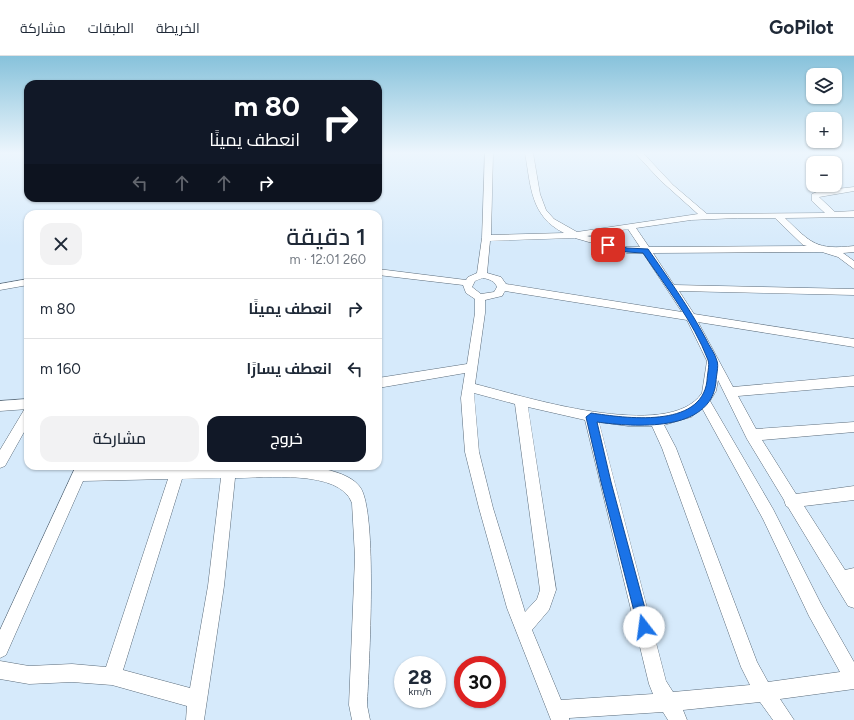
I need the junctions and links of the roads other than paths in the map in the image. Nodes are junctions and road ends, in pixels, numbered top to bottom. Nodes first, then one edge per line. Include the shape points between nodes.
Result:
1 (488, 184) edge
2 (534, 184) edge
3 (668, 184) edge
4 (854, 189) edge
5 (854, 214) edge
6 (833, 215) junction
7 (705, 216) junction
8 (778, 216) junction
9 (631, 227) junction
10 (576, 235) junction
11 (486, 238) junction
12 (854, 249) edge
13 (646, 250) junction
14 (826, 250) junction
15 (854, 266) edge
16 (382, 272) edge
17 (482, 275) junction
18 (24, 283) edge
19 (468, 283) junction
20 (0, 286) edge
21 (502, 287) junction
22 (671, 288) junction
23 (854, 292) edge
24 (480, 297) junction
25 (691, 318) junction
26 (854, 343) edge
27 (713, 361) junction
28 (472, 367) junction
29 (854, 381) edge
30 (382, 382) edge
31 (469, 387) junction
32 (729, 392) junction
33 (521, 400) junction
34 (704, 401) junction
35 (24, 404) edge
36 (0, 406) edge
37 (591, 417) junction
38 (24, 421) edge
39 (656, 421) junction
40 (854, 427) edge
41 (752, 435) junction
42 (0, 462) edge
43 (81, 470) edge
44 (229, 472) junction
45 (177, 474) junction
46 (854, 493) edge
47 (791, 501) junction
48 (847, 577) edge
49 (854, 600) edge
50 (523, 628) junction
51 (0, 648) edge
52 (0, 670) edge
53 (112, 676) junction
54 (854, 680) edge
55 (763, 691) junction
56 (197, 698) junction
57 (666, 701) junction
58 (558, 715) edge
59 (195, 720) edge
60 (361, 720) edge
61 (678, 720) edge
62 (785, 720) edge

1 - 11 street
2 - 10 street via 543,212 558,226
3 - 7 street
4 - 6 street via 819,193 815,196
5 - 6 street
6 - 8 street
7 - 8 street
7 - 9 street
8 - 14 street via 806,242
9 - 10 street
9 - 13 street
10 - 11 street
10 - 13 street via 627,250
11 - 17 street
12 - 14 street
13 - 14 street
13 - 22 street
14 - 15 street via 841,255
16 - 19 street
17 - 19 street via 476,276
17 - 21 street via 498,280
18 - 20 street
19 - 24 street via 470,291
21 - 24 street via 498,294
21 - 25 street
22 - 23 street
22 - 25 street
24 - 28 street
25 - 26 street
25 - 27 street
27 - 32 street
27 - 34 street via 710,392
28 - 30 street
28 - 31 street
29 - 32 street
31 - 33 street
31 - 50 street via 468,420 472,452 486,508
32 - 41 street
33 - 37 street
33 - 50 street via 548,590 543,604
34 - 39 street via 687,414 667,421
34 - 54 street via 768,514 815,610
35 - 36 street
37 - 39 street via 621,422
37 - 57 street via 658,684
38 - 42 street
39 - 55 street via 669,448 750,667
40 - 41 street
41 - 47 street
43 - 45 street
43 - 51 street
44 - 45 street
44 - 56 street via 216,586
44 - 60 street via 293,471 324,474 356,492 360,504 363,540 358,705
45 - 53 street
46 - 47 street
47 - 48 street
48 - 49 street
50 - 58 street
52 - 53 street via 29,675 72,673
53 - 56 street
54 - 55 street
55 - 57 street via 707,699
55 - 62 street
56 - 59 street
57 - 58 street
57 - 61 street

